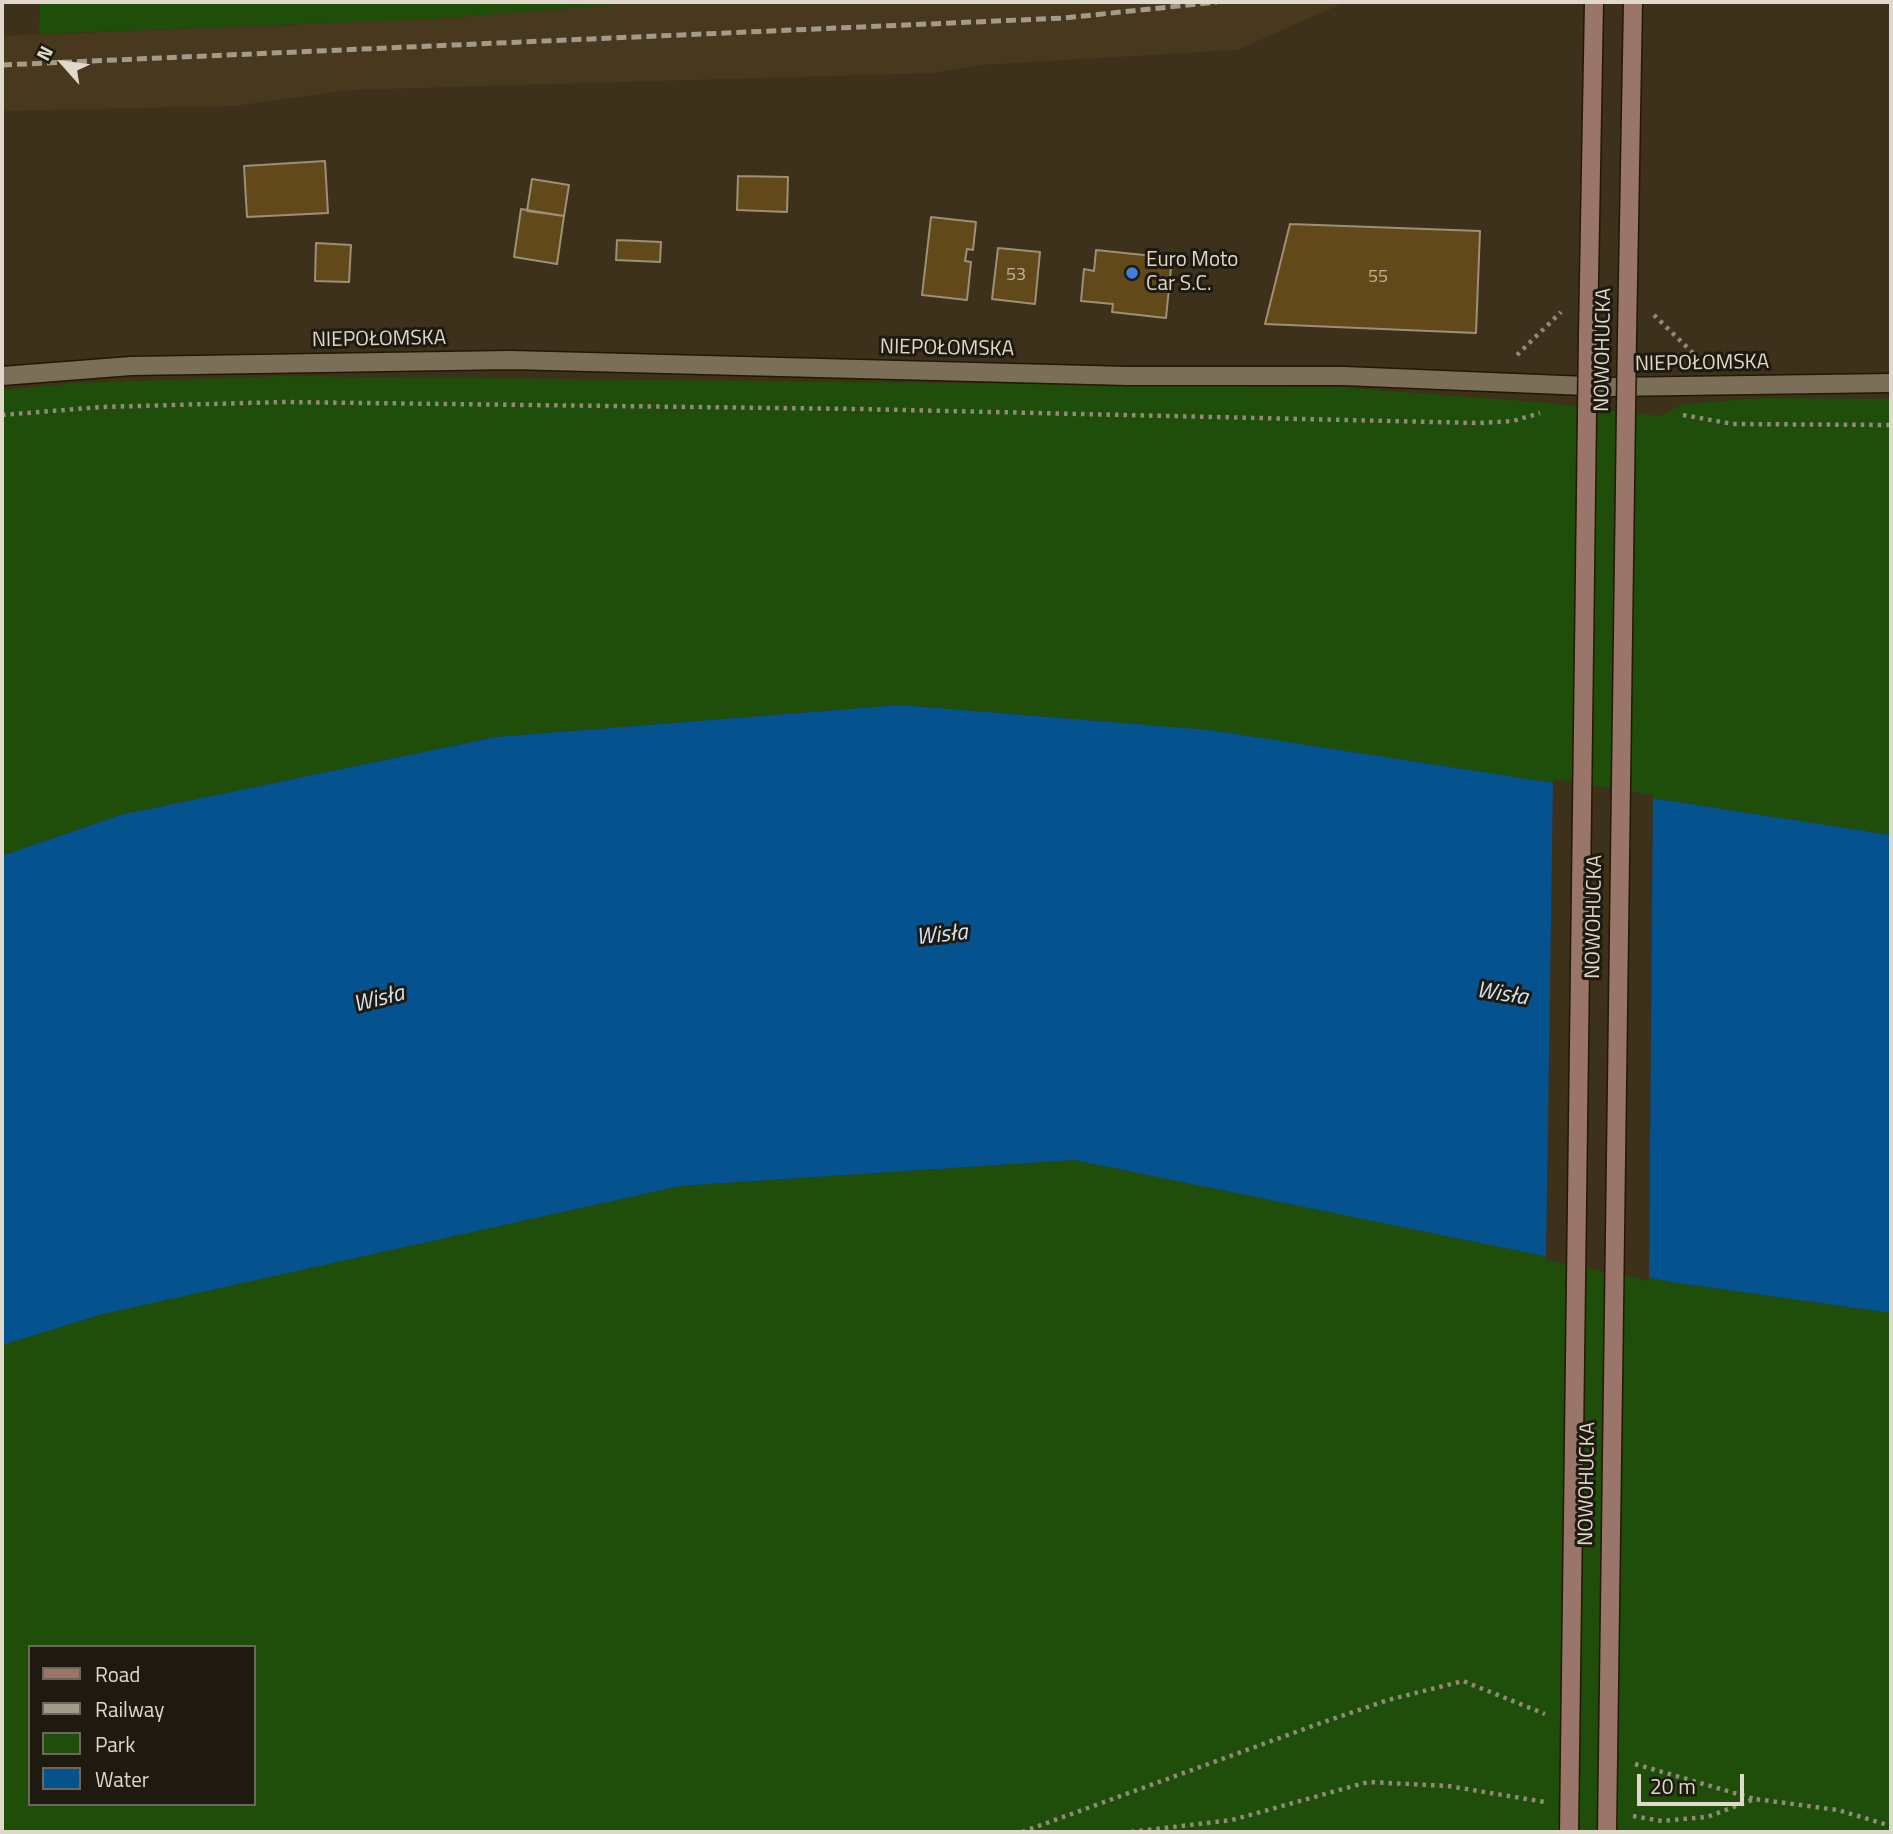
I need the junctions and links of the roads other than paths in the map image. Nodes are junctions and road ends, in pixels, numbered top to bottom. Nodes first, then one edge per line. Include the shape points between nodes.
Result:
1 (1594, 2) edge
2 (1633, 2) edge
3 (2, 376) edge
4 (1891, 383) edge
5 (1569, 1832) edge
6 (1607, 1832) edge

1 - 5 main road, NOWOHUCKA, bridge
2 - 6 main road, NOWOHUCKA, bridge
3 - 4 street, NIEPOŁOMSKA via 131,366 511,360 1115,376 1344,376 1586,387

